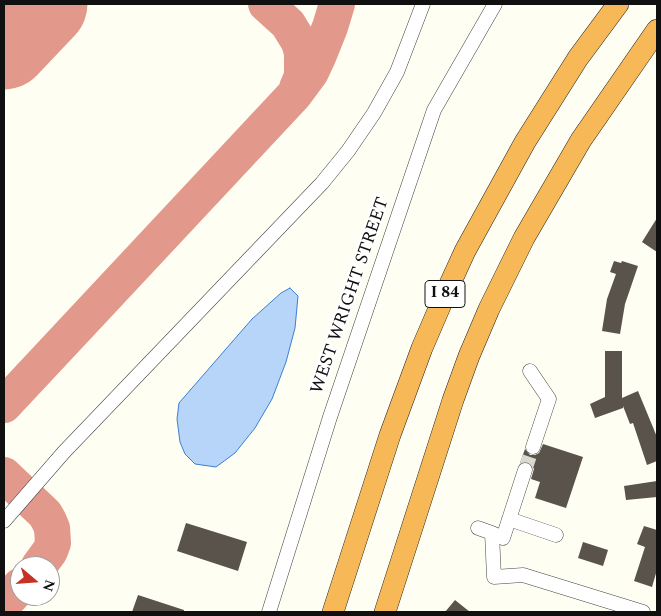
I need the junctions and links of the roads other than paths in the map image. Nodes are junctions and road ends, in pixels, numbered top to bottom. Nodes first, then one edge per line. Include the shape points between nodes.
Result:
1 (423, 4) edge
2 (496, 4) edge
3 (618, 4) edge
4 (657, 30) edge
5 (530, 371) dead end
6 (533, 447) tunnel mouth
7 (525, 470) tunnel mouth
8 (509, 519) junction
9 (4, 521) edge
10 (478, 528) dead end
11 (492, 533) junction
12 (556, 535) dead end
13 (269, 612) edge
14 (333, 612) edge
15 (384, 612) edge
16 (643, 612) edge

1 - 9 street via 397,72 374,113 322,183 64,452
2 - 13 street, WEST WRIGHT STREET via 434,110 330,417
3 - 14 highway, I 84 via 578,58 530,134 496,192 447,289 390,435
4 - 15 highway, I 84 via 580,140 524,238 489,309 453,400
5 - 6 street via 549,399
7 - 8 street
8 - 11 street via 503,538
8 - 12 street
10 - 11 street
11 - 16 street via 494,576 523,575

